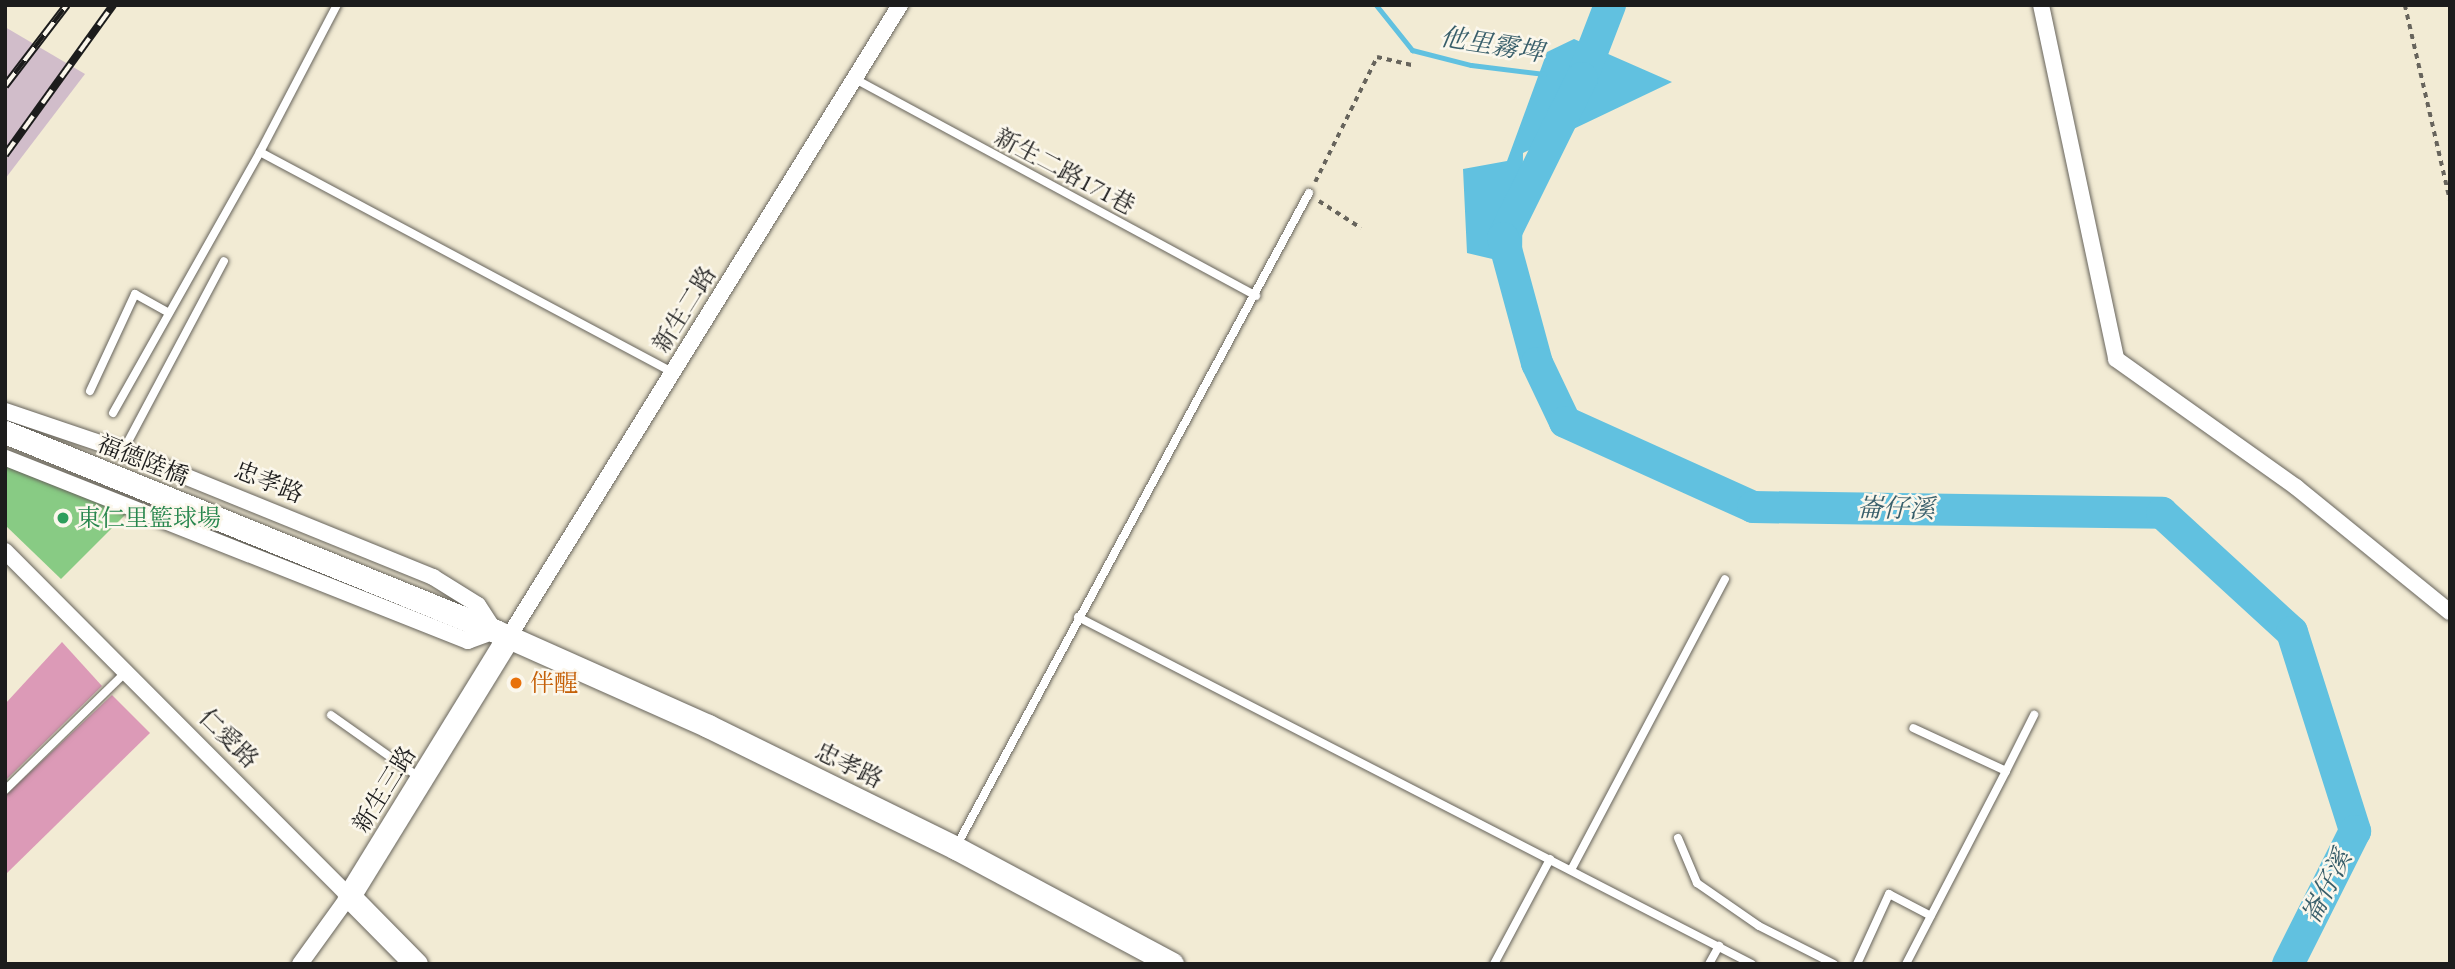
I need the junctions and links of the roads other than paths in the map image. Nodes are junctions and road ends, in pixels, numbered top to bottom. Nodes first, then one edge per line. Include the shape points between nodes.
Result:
1 (337, 5) edge
2 (900, 5) edge
3 (2041, 5) edge
4 (855, 79) junction
5 (260, 152) junction
6 (1309, 193) road end
7 (224, 261) dead end
8 (1256, 296) junction
9 (169, 313) junction
10 (672, 372) junction
11 (90, 391) dead end
12 (5, 411) edge
13 (113, 413) dead end
14 (5, 432) edge
15 (123, 451) junction
16 (5, 458) edge
17 (5, 551) edge
18 (1725, 579) dead end
19 (2450, 612) edge
20 (1078, 617) junction
21 (501, 634) junction
22 (125, 673) junction
23 (331, 715) dead end
24 (2034, 715) dead end
25 (1913, 728) dead end
26 (2006, 771) junction
27 (421, 778) junction
28 (5, 790) edge
29 (1678, 838) dead end
30 (956, 848) junction
31 (1550, 859) junction
32 (1571, 870) junction
33 (349, 896) junction
34 (1931, 916) junction
35 (1719, 946) junction
36 (300, 964) edge
37 (415, 964) edge
38 (1172, 964) edge
39 (1494, 964) edge
40 (1709, 964) edge
41 (1752, 964) edge
42 (1834, 964) edge
43 (1857, 964) edge
44 (1906, 964) edge

1 - 5 lane
2 - 4 street, 新生二路
3 - 19 street via 2116,359 2296,487
4 - 8 lane, 新生二路171巷
4 - 10 street, 新生二路
5 - 9 lane
5 - 10 lane
6 - 8 lane
7 - 15 lane
8 - 20 lane
9 - 11 lane via 135,294
9 - 13 lane
10 - 21 street, 新生二路
12 - 15 street, 忠孝路
14 - 21 main road, 福德陸橋
15 - 21 street, 忠孝路 via 433,577 478,605
16 - 21 street via 468,640
17 - 22 street, 仁愛路
18 - 32 lane
20 - 30 lane
20 - 31 lane
21 - 27 main road, 新生三路
21 - 30 main road, 忠孝路 via 708,726
22 - 28 lane
22 - 33 street, 仁愛路
23 - 27 lane
24 - 26 lane
25 - 26 lane
26 - 34 lane
27 - 33 main road, 新生三路
29 - 42 lane via 1697,883 1759,926
30 - 38 main road, 忠孝路
31 - 32 lane
31 - 39 lane
32 - 35 lane
33 - 36 street, 新生三路
33 - 37 main road, 仁愛路
34 - 43 lane via 1889,894
34 - 44 lane
35 - 40 lane
35 - 41 lane

